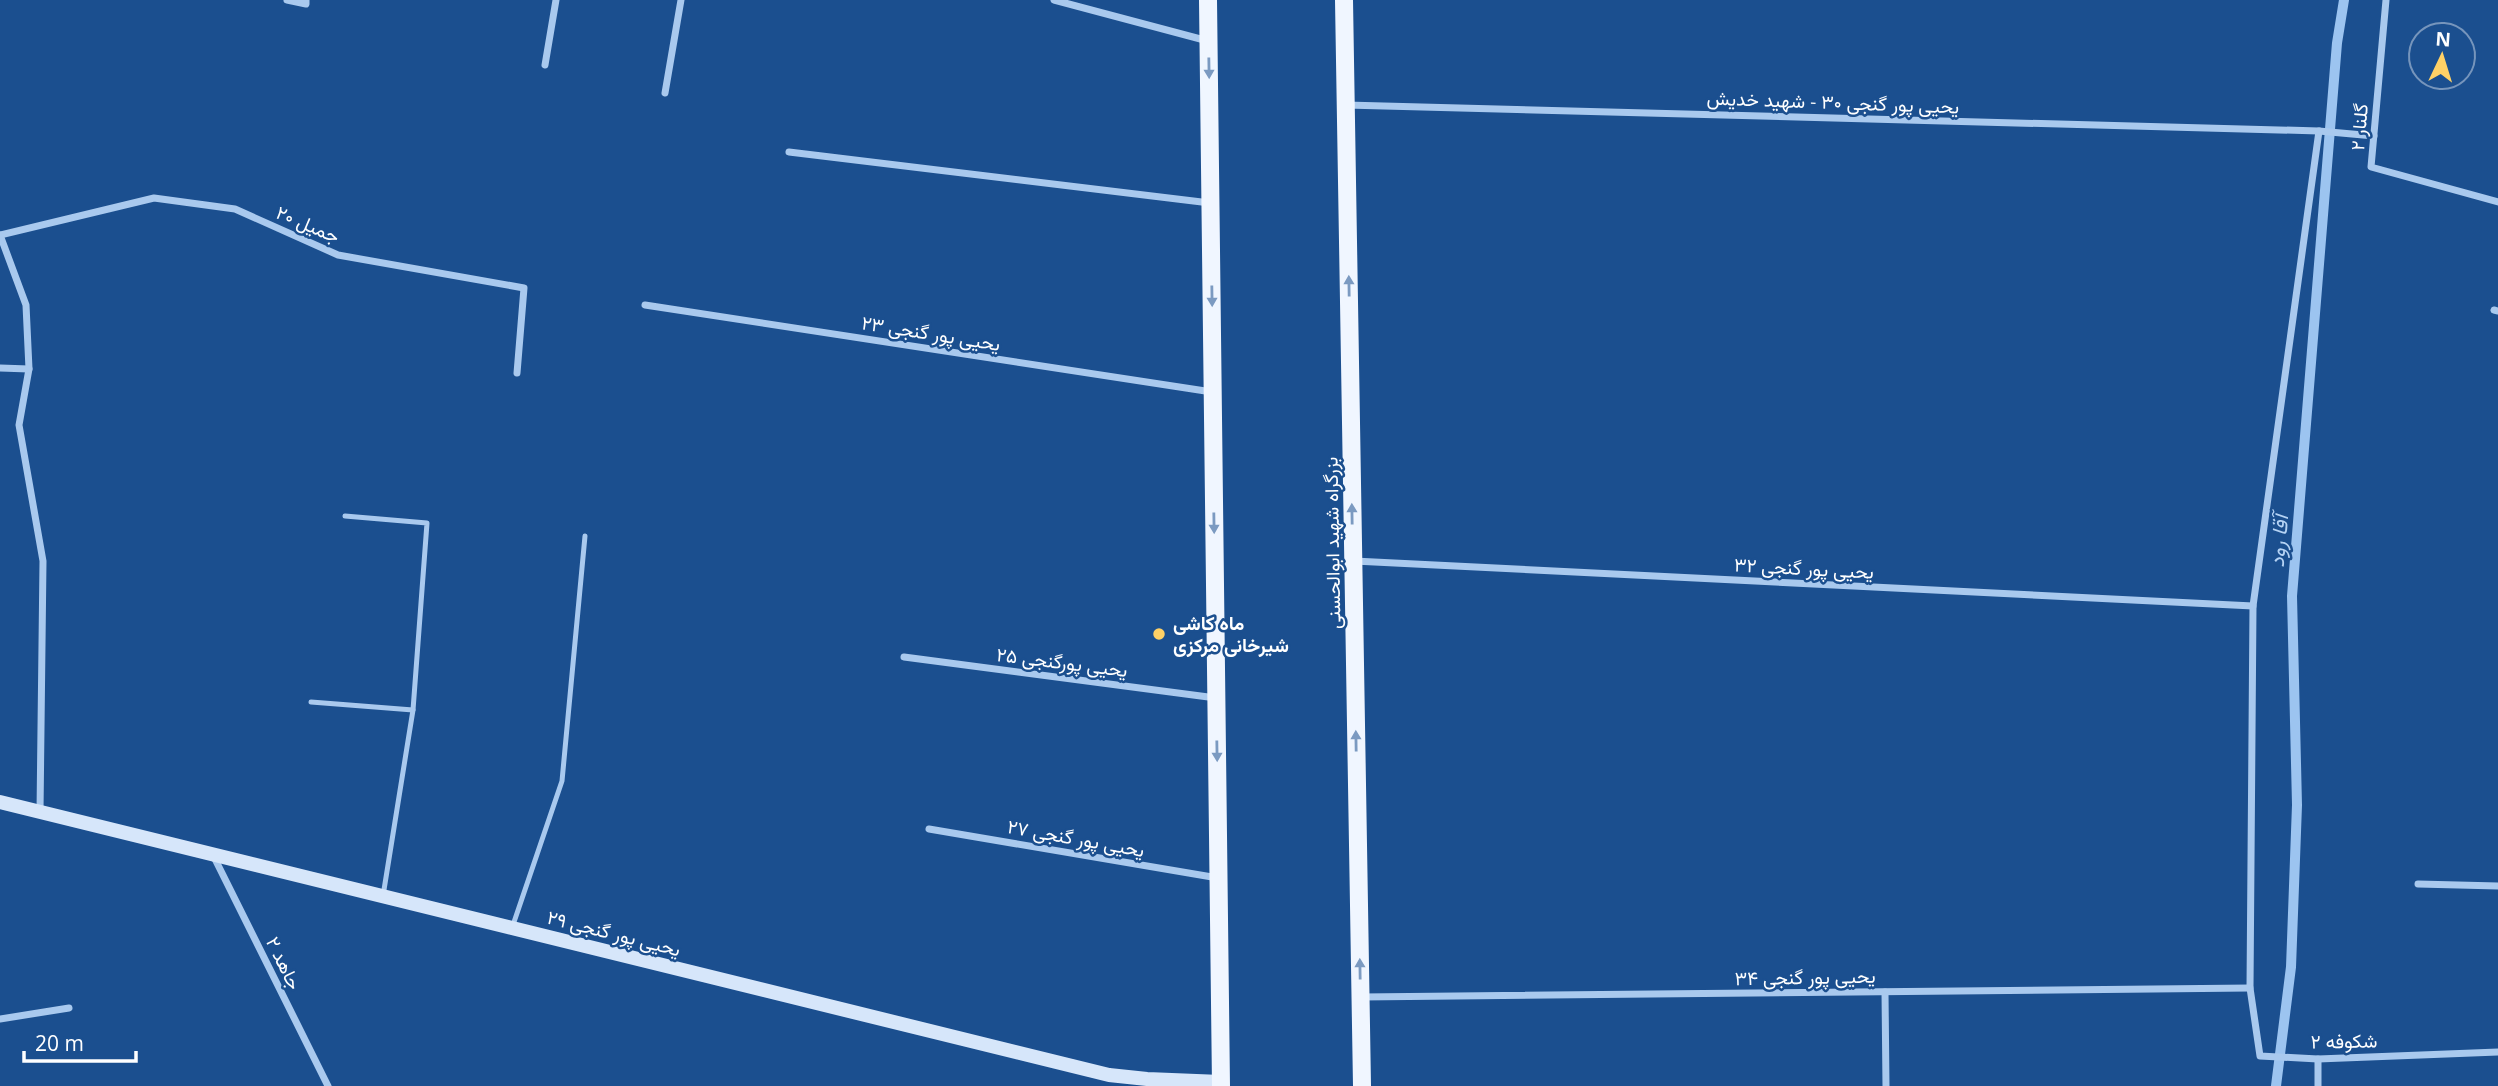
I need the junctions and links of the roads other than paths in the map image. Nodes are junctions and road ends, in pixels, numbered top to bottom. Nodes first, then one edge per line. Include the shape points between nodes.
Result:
1 (287, 0) edge
2 (556, 0) edge
3 (681, 0) edge
4 (1054, 0) edge
5 (1208, 0) edge
6 (1344, 0) edge
7 (2386, 0) edge
8 (306, 2) edge
9 (1209, 41) junction
10 (545, 65) dead end
11 (665, 93) dead end
12 (1346, 105) junction
13 (2319, 131) junction
14 (2374, 136) junction
15 (789, 152) dead end
16 (2498, 202) edge
17 (1210, 203) junction
18 (0, 235) edge
19 (645, 305) dead end
20 (0, 368) edge
21 (29, 369) junction
22 (517, 373) dead end
23 (1213, 392) junction
24 (345, 516) dead end
25 (585, 536) dead end
26 (1353, 561) junction
27 (2253, 606) junction
28 (904, 657) dead end
29 (1216, 698) junction
30 (311, 702) dead end
31 (413, 710) junction
32 (0, 802) edge
33 (40, 812) junction
34 (929, 829) dead end
35 (213, 854) junction
36 (1219, 878) junction
37 (2418, 884) dead end
38 (2498, 886) edge
39 (383, 896) junction
40 (512, 928) junction
41 (2250, 988) junction
42 (1885, 992) junction
43 (1360, 997) junction
44 (69, 1008) dead end
45 (0, 1019) edge
46 (2498, 1052) edge
47 (2318, 1059) junction
48 (1221, 1084) edge
49 (328, 1086) edge
50 (1362, 1086) edge
51 (1886, 1086) edge
52 (2318, 1086) edge

1 - 8 street
2 - 10 street
3 - 11 street
4 - 9 street
5 - 9 main road
6 - 12 main road, بزرگراه شهید ابوالحسنی
7 - 14 street, گلنار ۲
9 -> 17 main road
12 - 13 street, یحیی پور گنجی ۳۰ - شهید خدیش
26 -> 12 main road, بزرگراه شهید ابوالحسنی
13 - 14 street, یحیی پور گنجی ۳۰ - شهید خدیش
13 - 27 street, شکوفه ۲
14 - 16 street, گلنار ۲ via 2371,167
15 - 17 street
17 -> 23 main road
18 - 21 street via 26,305
18 - 22 street, جمیل ۲۰ via 154,198 235,209 338,255 524,288
19 - 23 street, یحیی پور گنجی ۲۳
20 - 21 street
21 - 33 street via 19,425 43,561
23 -> 29 main road
24 - 31 lane via 428,523
25 - 40 lane via 562,781
26 - 27 street, یحیی پور گنجی ۳۲
43 -> 26 main road, بزرگراه شهید ابوالحسنی
27 - 41 street, شکوفه ۲
28 - 29 street, یحیی پورگنجی ۲۵
29 -> 36 main road
30 - 31 lane
31 - 39 lane
32 - 33 main road, یحیی پور گنجی ۲۹
33 - 35 main road, یحیی پور گنجی ۲۹
34 - 36 street, یحیی پور گنجی ۲۷
35 - 39 main road, یحیی پور گنجی ۲۹
35 - 49 street, جاهد ۲
36 - 48 main road
37 - 38 street
39 - 40 main road, یحیی پور گنجی ۲۹
40 - 48 main road, یحیی پور گنجی ۲۹ via 1109,1075
41 - 42 street, یحیی پور گنجی ۳۴
41 - 47 street, شکوفه ۲ via 2260,1056
42 - 43 street, یحیی پور گنجی ۳۴
42 - 51 street
43 - 50 main road, بزرگراه شهید ابوالحسنی
44 - 45 street
46 - 47 street, شکوفه ۲
47 - 52 street

